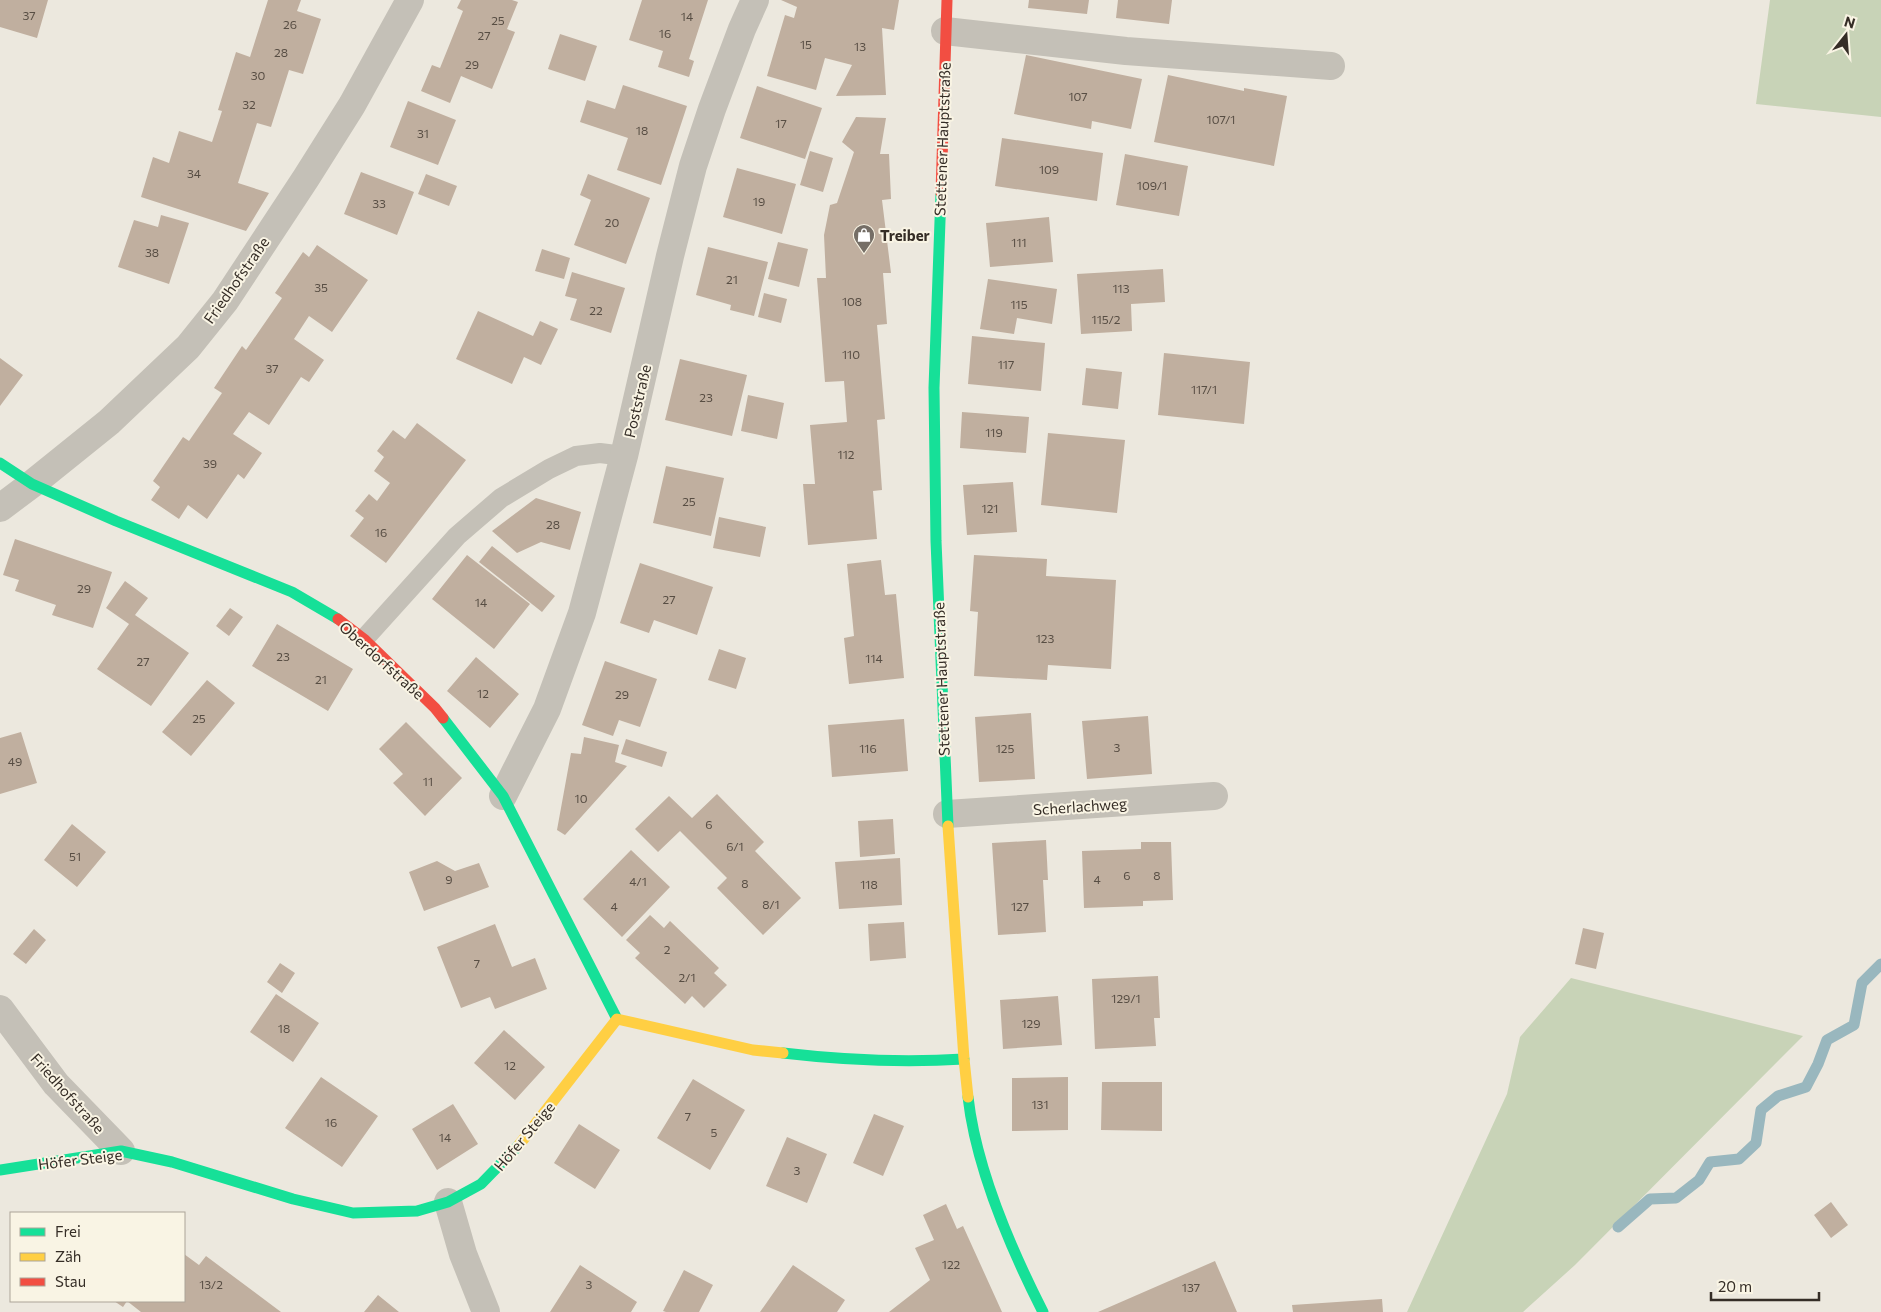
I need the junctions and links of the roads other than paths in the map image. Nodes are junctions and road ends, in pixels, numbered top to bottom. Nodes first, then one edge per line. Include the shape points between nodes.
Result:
1 (410, 0) edge
2 (755, 0) edge
3 (947, 0) edge
4 (945, 31) junction
5 (1331, 66) dead end
6 (624, 456) junction
7 (0, 463) edge
8 (32, 484) junction
9 (0, 508) edge
10 (364, 640) junction
11 (503, 796) junction
12 (1214, 796) dead end
13 (947, 814) junction
14 (0, 1009) edge
15 (617, 1019) junction
16 (964, 1059) junction
17 (121, 1151) junction
18 (0, 1170) edge
19 (448, 1202) junction
20 (486, 1312) edge
21 (1043, 1312) edge

1 - 8 street, Friedhofstraße via 352,105 225,301 181,354 109,422
2 - 6 street, Poststraße via 693,166
3 - 4 street, Stettener Hauptstraße
4 - 5 street via 1126,52
4 - 13 street, Stettener Hauptstraße via 934,388 936,541
6 - 10 lane via 600,453 576,456 501,498 457,536
6 - 11 street, Poststraße via 582,613 547,709
7 - 8 street, Oberdorfstraße
8 - 9 street, Friedhofstraße
8 - 10 street, Oberdorfstraße via 292,592 332,615
10 - 11 street, Oberdorfstraße via 435,708
11 - 15 street, Oberdorfstraße
12 - 13 street, Scherlachweg
13 - 16 street, Stettener Hauptstraße
14 - 17 street, Friedhofstraße via 56,1084
15 - 16 street via 753,1050 833,1059 916,1062
15 - 19 street, Höfer Steige via 514,1152 481,1184
16 - 21 street, Stettener Hauptstraße via 971,1120 990,1186 1019,1264
17 - 18 street, Höfer Steige
17 - 19 street, Höfer Steige via 172,1162 293,1199 352,1213 417,1211
19 - 20 street via 463,1254

